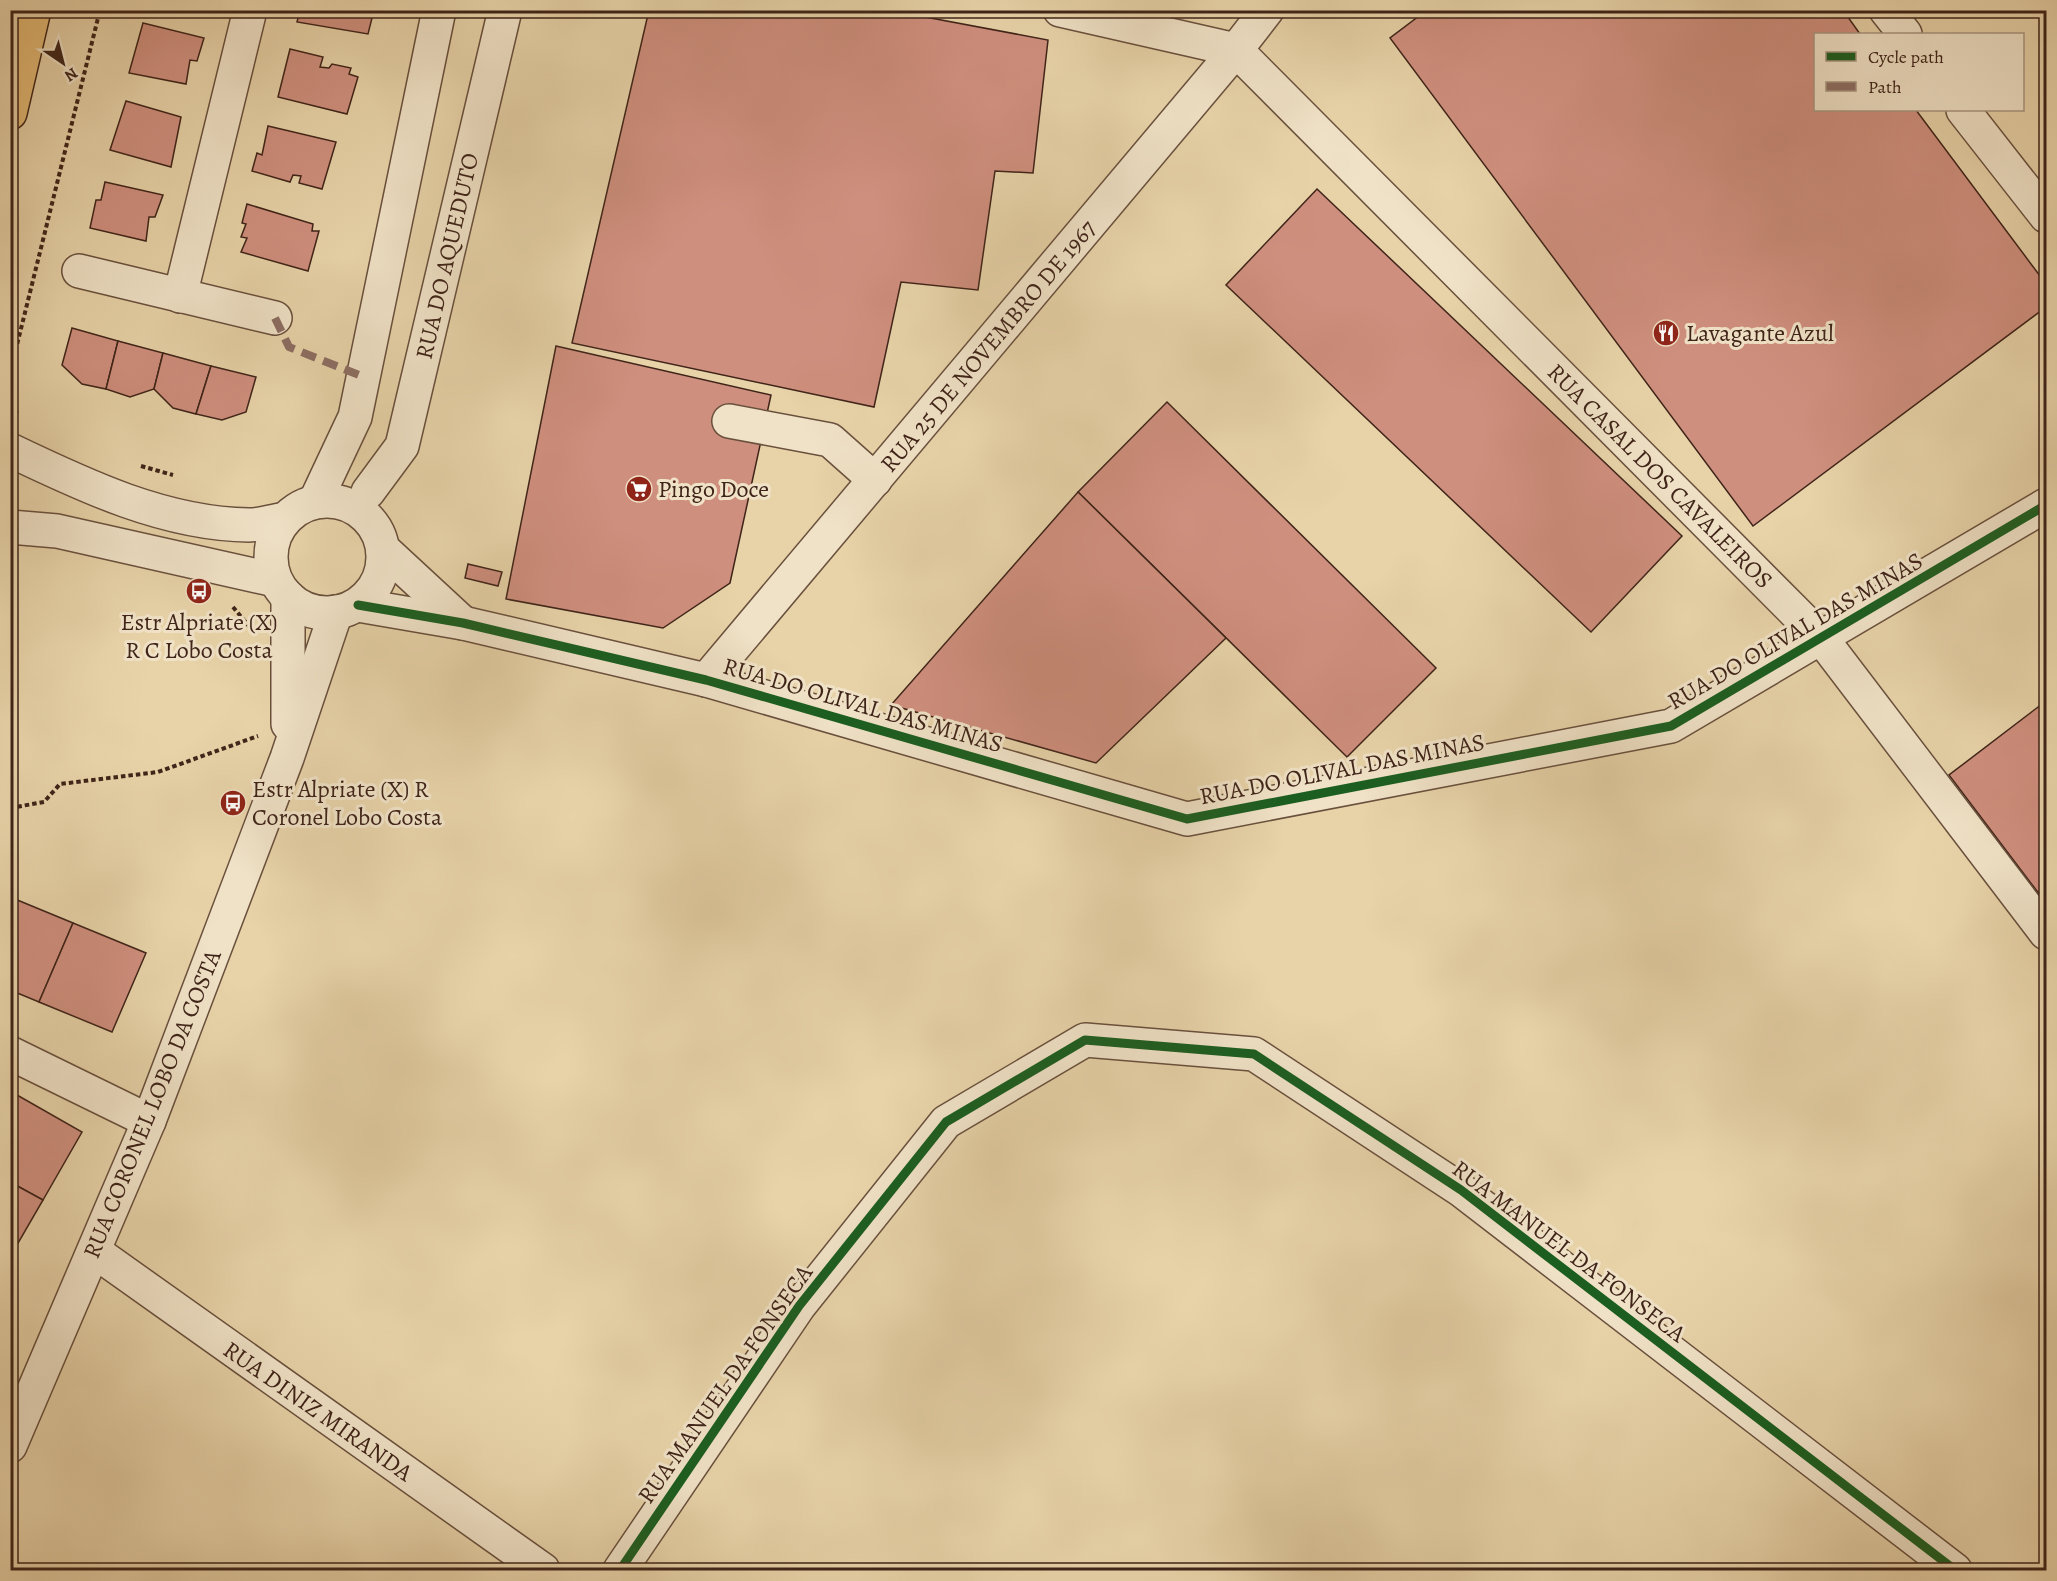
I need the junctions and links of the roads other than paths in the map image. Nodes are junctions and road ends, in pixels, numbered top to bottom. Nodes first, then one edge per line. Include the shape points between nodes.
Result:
1 (34, 10) edge
2 (250, 10) edge
3 (439, 10) edge
4 (505, 10) edge
5 (1060, 10) edge
6 (1267, 10) edge
7 (1886, 10) edge
8 (1904, 33) edge
9 (1236, 50) junction
10 (1964, 111) edge
11 (10, 113) edge
12 (2046, 216) edge
13 (79, 271) dead end
14 (180, 296) junction
15 (275, 318) dead end
16 (356, 417) junction
17 (729, 421) dead end
18 (10, 450) edge
19 (875, 480) junction
20 (368, 492) junction
21 (315, 502) junction
22 (2046, 505) edge
23 (285, 519) junction
24 (10, 526) edge
25 (381, 540) junction
26 (282, 588) junction
27 (347, 608) junction
28 (463, 622) junction
29 (1822, 639) junction
30 (706, 680) junction
31 (287, 758) junction
32 (2046, 933) edge
33 (10, 1053) edge
34 (149, 1121) junction
35 (94, 1251) junction
36 (10, 1446) edge
37 (543, 1570) edge
38 (620, 1570) edge
39 (1955, 1570) edge

1 - 11 main road
2 - 14 street
3 - 16 street
4 - 20 street, RUA DO AQUEDUTO via 402,446
5 - 9 street
6 - 9 street, RUA 25 DE NOVEMBRO DE 1967
7 - 8 street
9 - 19 street, RUA 25 DE NOVEMBRO DE 1967
9 - 29 street, RUA CASAL DOS CAVALEIROS
10 - 12 street
13 - 14 street
14 - 15 street
16 - 20 street
16 - 21 street
17 - 19 street via 830,440
18 - 23 street via 81,484 166,513 251,525
19 - 30 street, RUA 25 DE NOVEMBRO DE 1967
20 - 25 street
21 - 23 street
21 - 25 street via 340,502 362,512
22 - 29 street, RUA DO OLIVAL DAS MINAS
23 - 26 street via 274,538 271,558
24 - 26 street via 57,531
25 - 27 street via 379,580
25 - 28 street, RUA DO OLIVAL DAS MINAS
26 - 27 street via 310,610
26 - 31 street, RUA CORONEL LOBO DA COSTA via 289,697
27 - 28 street, RUA DO OLIVAL DAS MINAS
27 - 31 street, RUA CORONEL LOBO DA COSTA
28 - 30 street, RUA DO OLIVAL DAS MINAS
29 - 30 street, RUA DO OLIVAL DAS MINAS via 1671,726 1187,819
29 - 32 street, RUA CASAL DOS CAVALEIROS
31 - 34 street, RUA CORONEL LOBO DA COSTA
33 - 34 street
34 - 35 street, RUA CORONEL LOBO DA COSTA
35 - 36 street, RUA CORONEL LOBO DA COSTA
35 - 37 street, RUA DINIZ MIRANDA
38 - 39 street, RUA MANUEL DA FONSECA via 799,1306 946,1122 1085,1040 1254,1054 1461,1190

